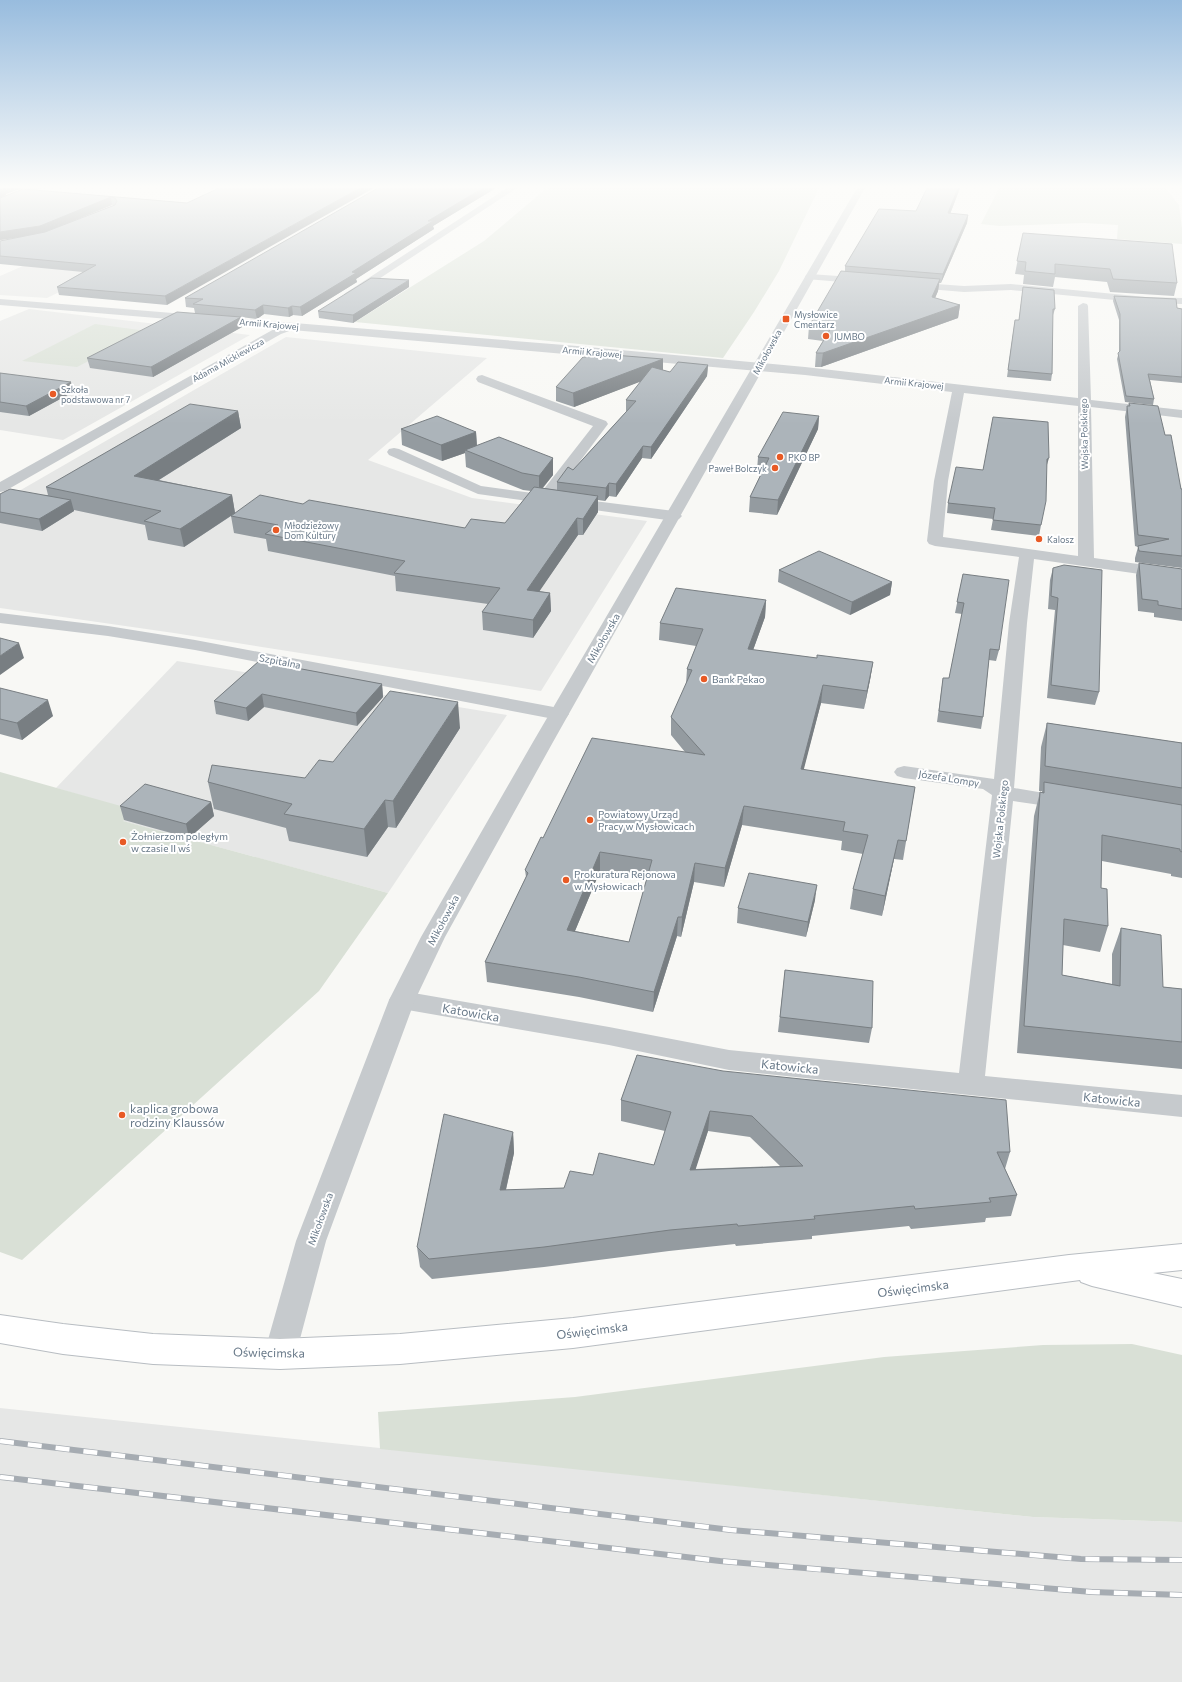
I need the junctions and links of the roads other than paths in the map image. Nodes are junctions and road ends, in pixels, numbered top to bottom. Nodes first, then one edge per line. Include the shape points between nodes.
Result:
1 (392, 266) edge
2 (816, 266) edge
3 (810, 277) junction
4 (371, 280) junction
5 (386, 281) edge
6 (878, 282) edge
7 (894, 284) edge
8 (340, 299) edge
9 (1182, 301) edge
10 (0, 302) edge
11 (1083, 306) dead end
12 (173, 308) edge
13 (161, 315) junction
14 (309, 318) edge
15 (290, 326) junction
16 (758, 367) junction
17 (482, 380) dead end
18 (959, 388) junction
19 (1084, 402) junction
20 (1182, 414) edge
21 (394, 452) dead end
22 (0, 488) edge
23 (544, 498) junction
24 (674, 516) junction
25 (1027, 554) junction
26 (1086, 562) junction
27 (1182, 575) edge
28 (0, 618) edge
29 (559, 714) junction
30 (904, 772) dead end
31 (1003, 792) junction
32 (1085, 806) edge
33 (402, 1000) junction
34 (971, 1085) junction
35 (1182, 1106) edge
36 (1182, 1257) edge
37 (1069, 1268) junction
38 (1182, 1294) edge
39 (0, 1329) edge
40 (280, 1354) junction

1 - 4 street
2 - 3 street, Mikołowska
3 - 6 street
3 - 16 street, Mikołowska
4 - 5 street
4 - 8 street
7 - 9 street via 964,288 1011,287
10 - 13 street, Armii Krajowej
11 - 19 street, Wojska Polskiego
12 - 13 street
13 - 15 street, Armii Krajowej
14 - 15 street, Adama Mickiewicza
15 - 16 street, Armii Krajowej
15 - 22 street, Adama Mickiewicza
16 - 18 street, Armii Krajowej
16 - 24 street, Mikołowska
17 - 23 street via 601,424
18 - 19 street, Armii Krajowej
18 - 25 street via 940,481 935,541
19 - 20 street, Armii Krajowej
19 - 26 street, Wojska Polskiego
21 - 23 street via 478,490
23 - 24 street
24 - 29 street, Mikołowska
25 - 26 street
25 - 31 street, Wojska Polskiego via 1018,623
26 - 27 street
28 - 29 street, Szpitalna via 195,644
29 - 33 street, Mikołowska via 433,937
30 - 31 street, Józefa Lompy via 988,784
31 - 32 street, Józefa Lompy
31 - 34 street, Wojska Polskiego
33 - 34 street, Katowicka via 729,1060
33 - 40 street, Mikołowska via 311,1240
34 - 35 street, Katowicka
36 - 37 main road, Oświęcimska
37 - 38 main road
37 - 40 main road, Oświęcimska via 573,1333 400,1349
39 - 40 main road, Oświęcimska via 153,1349

